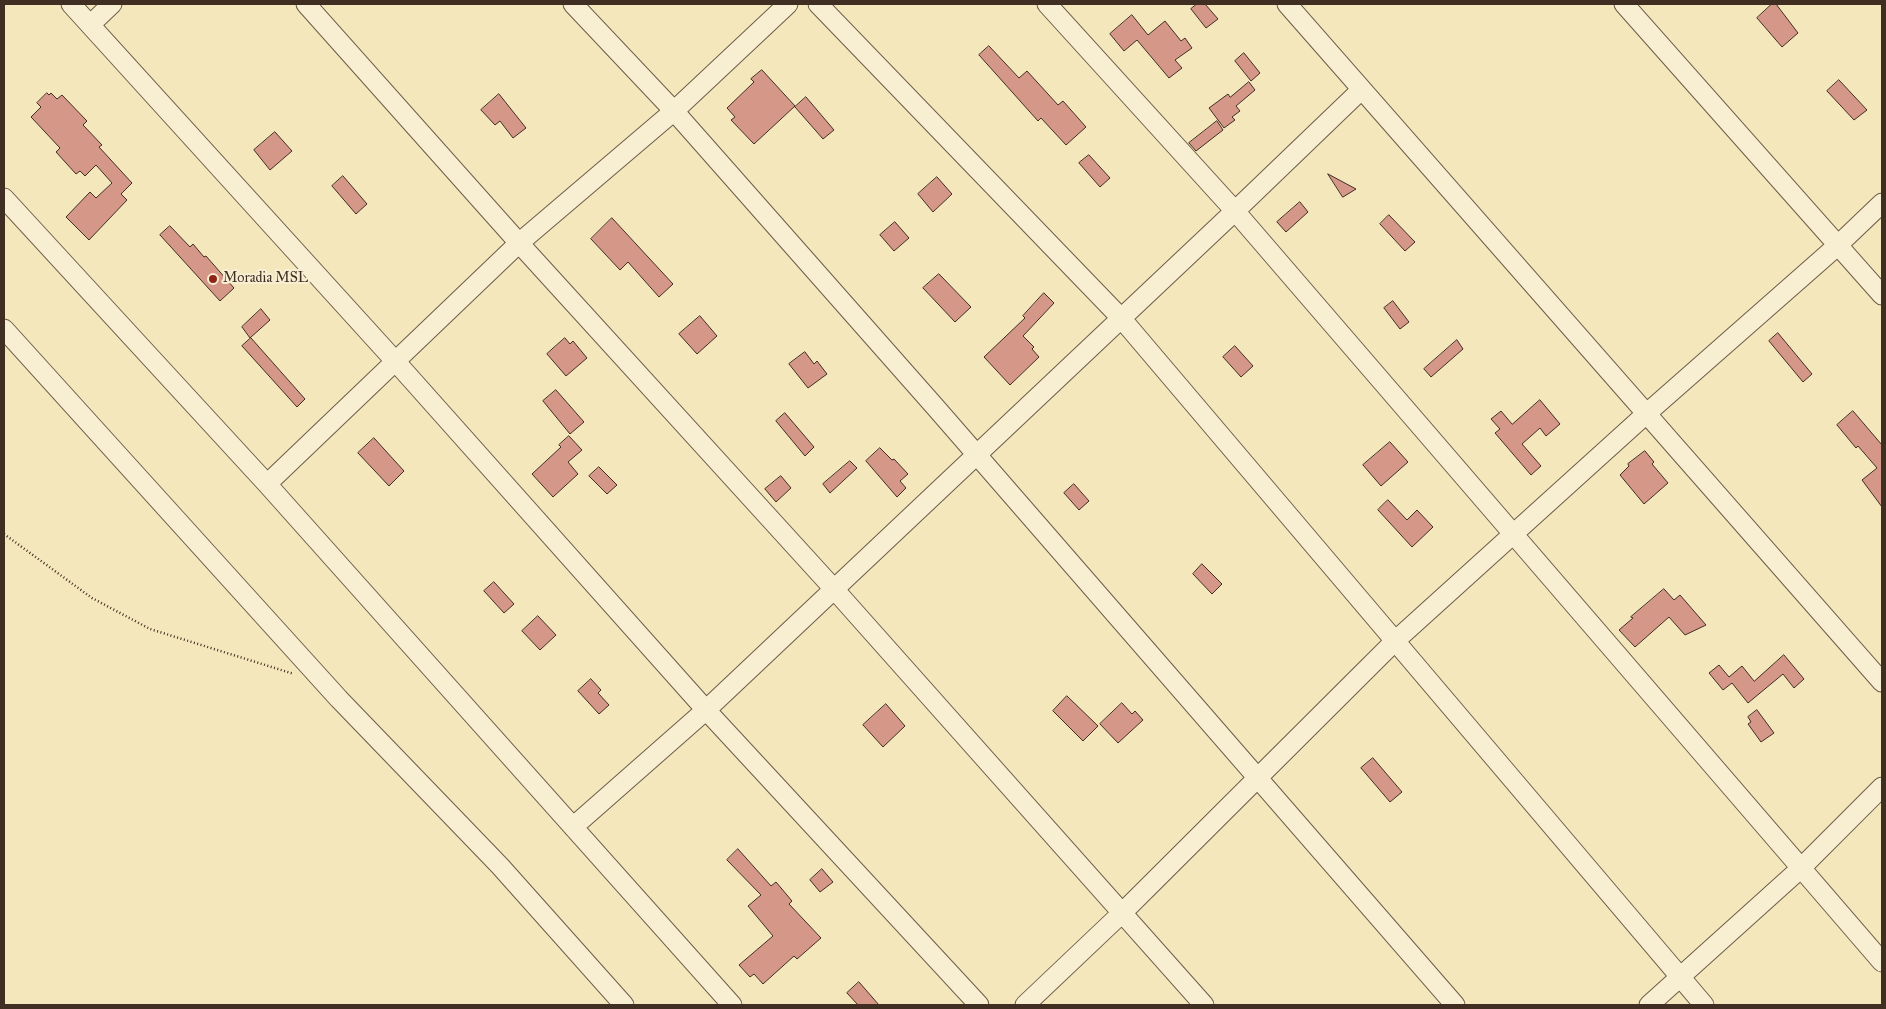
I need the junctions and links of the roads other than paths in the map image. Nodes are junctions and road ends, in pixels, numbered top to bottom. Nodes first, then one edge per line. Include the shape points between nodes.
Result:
1 (71, 4) edge
2 (112, 4) edge
3 (306, 4) edge
4 (573, 4) edge
5 (788, 4) edge
6 (818, 4) edge
7 (1047, 4) edge
8 (1287, 4) edge
9 (1624, 4) edge
10 (90, 24) junction
11 (1361, 90) junction
12 (674, 111) junction
13 (4, 198) edge
14 (1882, 203) edge
15 (1235, 211) junction
16 (519, 243) junction
17 (1837, 246) junction
18 (1882, 295) edge
19 (1121, 318) junction
20 (4, 329) edge
21 (396, 362) junction
22 (1646, 414) junction
23 (976, 455) junction
24 (267, 484) junction
25 (1513, 535) junction
26 (834, 590) junction
27 (1395, 641) junction
28 (1882, 682) edge
29 (706, 710) junction
30 (1258, 778) junction
31 (1882, 787) edge
32 (573, 827) junction
33 (1800, 869) junction
34 (1122, 913) junction
35 (1882, 962) edge
36 (1680, 978) junction
37 (624, 1005) edge
38 (732, 1005) edge
39 (978, 1005) edge
40 (1026, 1005) edge
41 (1204, 1005) edge
42 (1455, 1005) edge
43 (1649, 1005) edge
44 (1704, 1005) edge

1 - 10 street
2 - 10 street
3 - 16 street
4 - 12 street
5 - 12 street
6 - 19 street
7 - 15 street
8 - 11 street
9 - 17 street
10 - 21 street
11 - 15 street
11 - 22 street
12 - 16 street
12 - 23 street
13 - 24 street
14 - 17 street
15 - 19 street
15 - 25 street
16 - 21 street
16 - 26 street
17 - 18 street
17 - 22 street
19 - 23 street
19 - 27 street
20 - 37 street via 339,699 500,866
21 - 24 street
21 - 29 street
22 - 25 street
22 - 28 street
23 - 26 street
23 - 30 street
24 - 32 street
25 - 27 street
25 - 33 street
26 - 29 street
26 - 34 street
27 - 30 street
27 - 36 street
29 - 32 street
29 - 39 street
30 - 34 street
30 - 42 street
31 - 33 street
32 - 38 street
33 - 35 street
33 - 36 street
34 - 40 street
34 - 41 street
36 - 43 street
36 - 44 street

